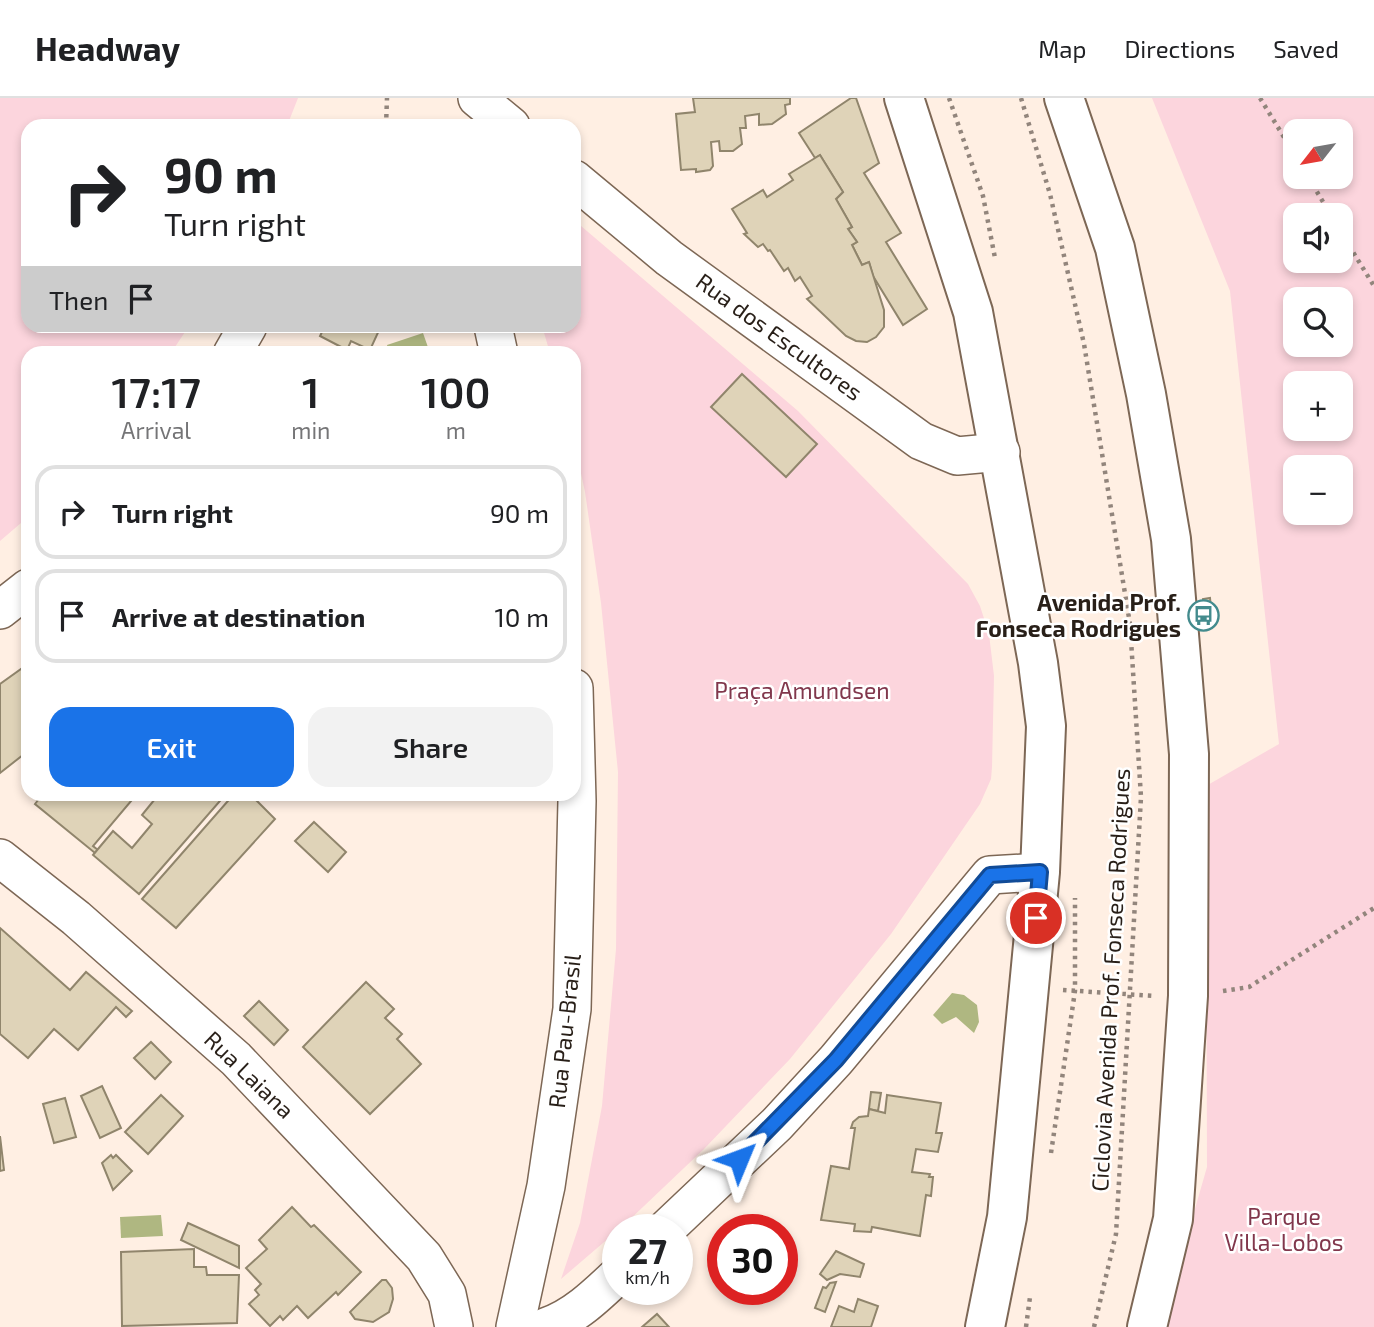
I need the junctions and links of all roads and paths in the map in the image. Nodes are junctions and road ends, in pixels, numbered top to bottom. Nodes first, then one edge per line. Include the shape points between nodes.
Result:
1 (387, 98) edge
2 (477, 98) edge
3 (904, 98) edge
4 (1021, 98) edge
5 (1064, 98) edge
6 (1260, 98) edge
7 (386, 119) edge
8 (502, 119) edge
9 (1283, 135) edge
10 (581, 184) edge
11 (1353, 252) edge
12 (1374, 286) edge
13 (1001, 452) junction
14 (21, 594) edge
15 (0, 610) edge
16 (577, 801) edge
17 (0, 858) edge
18 (1040, 872) junction
19 (1374, 908) edge
20 (1030, 987) junction
21 (1130, 996) junction
22 (1188, 996) junction
23 (682, 1214) edge
24 (602, 1290) edge
25 (454, 1327) edge
26 (515, 1327) edge
27 (545, 1327) edge
28 (985, 1327) edge
29 (1094, 1327) edge
30 (1147, 1327) edge

1 - 7 path
2 - 8 street
3 - 13 highway via 973,312
4 - 21 path, Ciclovia Avenida Prof. Fonseca Rodrigues via 1050,194 1084,344 1130,624 1141,797
5 - 22 highway via 1115,248 1171,539 1189,754 1197,950
6 - 9 path
10 - 13 street, Rua dos Escultores via 669,257 921,440 957,456
11 - 12 path
13 - 18 highway via 1046,726
14 - 15 street
16 - 26 street, Rua Pau-Brasil via 572,1009 546,1186
17 - 25 street, Rua Laiana via 76,918 246,1069 424,1257 447,1294
18 - 20 highway
18 - 23 street via 990,875 836,1060
19 - 22 path via 1249,987
20 - 21 path
20 - 28 highway via 1007,1217
21 - 22 path
21 - 29 path, Ciclovia Avenida Prof. Fonseca Rodrigues via 1116,1234
22 - 30 highway via 1173,1219
24 - 27 street

